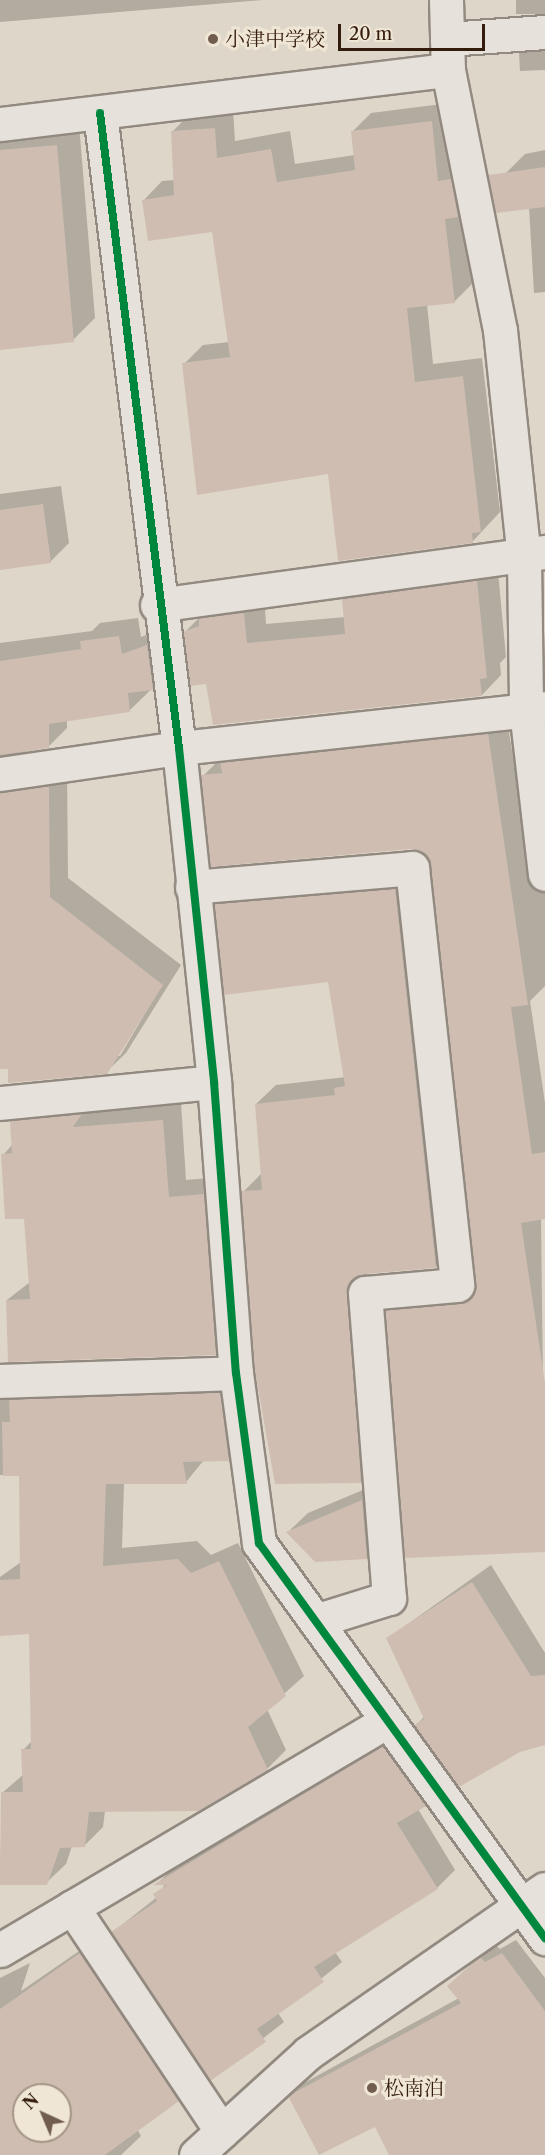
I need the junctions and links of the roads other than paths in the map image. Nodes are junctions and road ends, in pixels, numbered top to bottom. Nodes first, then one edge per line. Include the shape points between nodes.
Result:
1 (446, 0) edge
2 (545, 32) edge
3 (448, 55) junction
4 (100, 113) junction
5 (0, 124) edge
6 (535, 555) edge
7 (157, 605) junction
8 (535, 709) edge
9 (179, 748) junction
10 (0, 774) edge
11 (545, 874) edge
12 (192, 887) junction
13 (214, 1082) junction
14 (0, 1103) edge
15 (236, 1373) junction
16 (0, 1381) edge
17 (315, 1621) junction
18 (386, 1722) junction
19 (534, 1898) edge
20 (72, 1907) junction
21 (545, 1938) edge
22 (0, 1950) edge
23 (222, 2132) junction
24 (196, 2155) edge

1 - 3 street
2 - 3 street
3 - 4 street
3 - 6 street via 500,330
4 - 5 street
4 - 7 street
6 - 7 street
6 - 8 street
7 - 9 street
8 - 9 street
8 - 11 street
9 - 10 street
9 - 12 street
12 - 13 street
12 - 17 street via 412,868 457,1285 365,1293 389,1598
13 - 14 street
13 - 15 street
15 - 16 street
15 - 17 street via 259,1542
17 - 18 street
18 - 19 street
18 - 20 street
19 - 21 street
19 - 23 street via 308,2053
20 - 22 street
20 - 23 street
23 - 24 street

